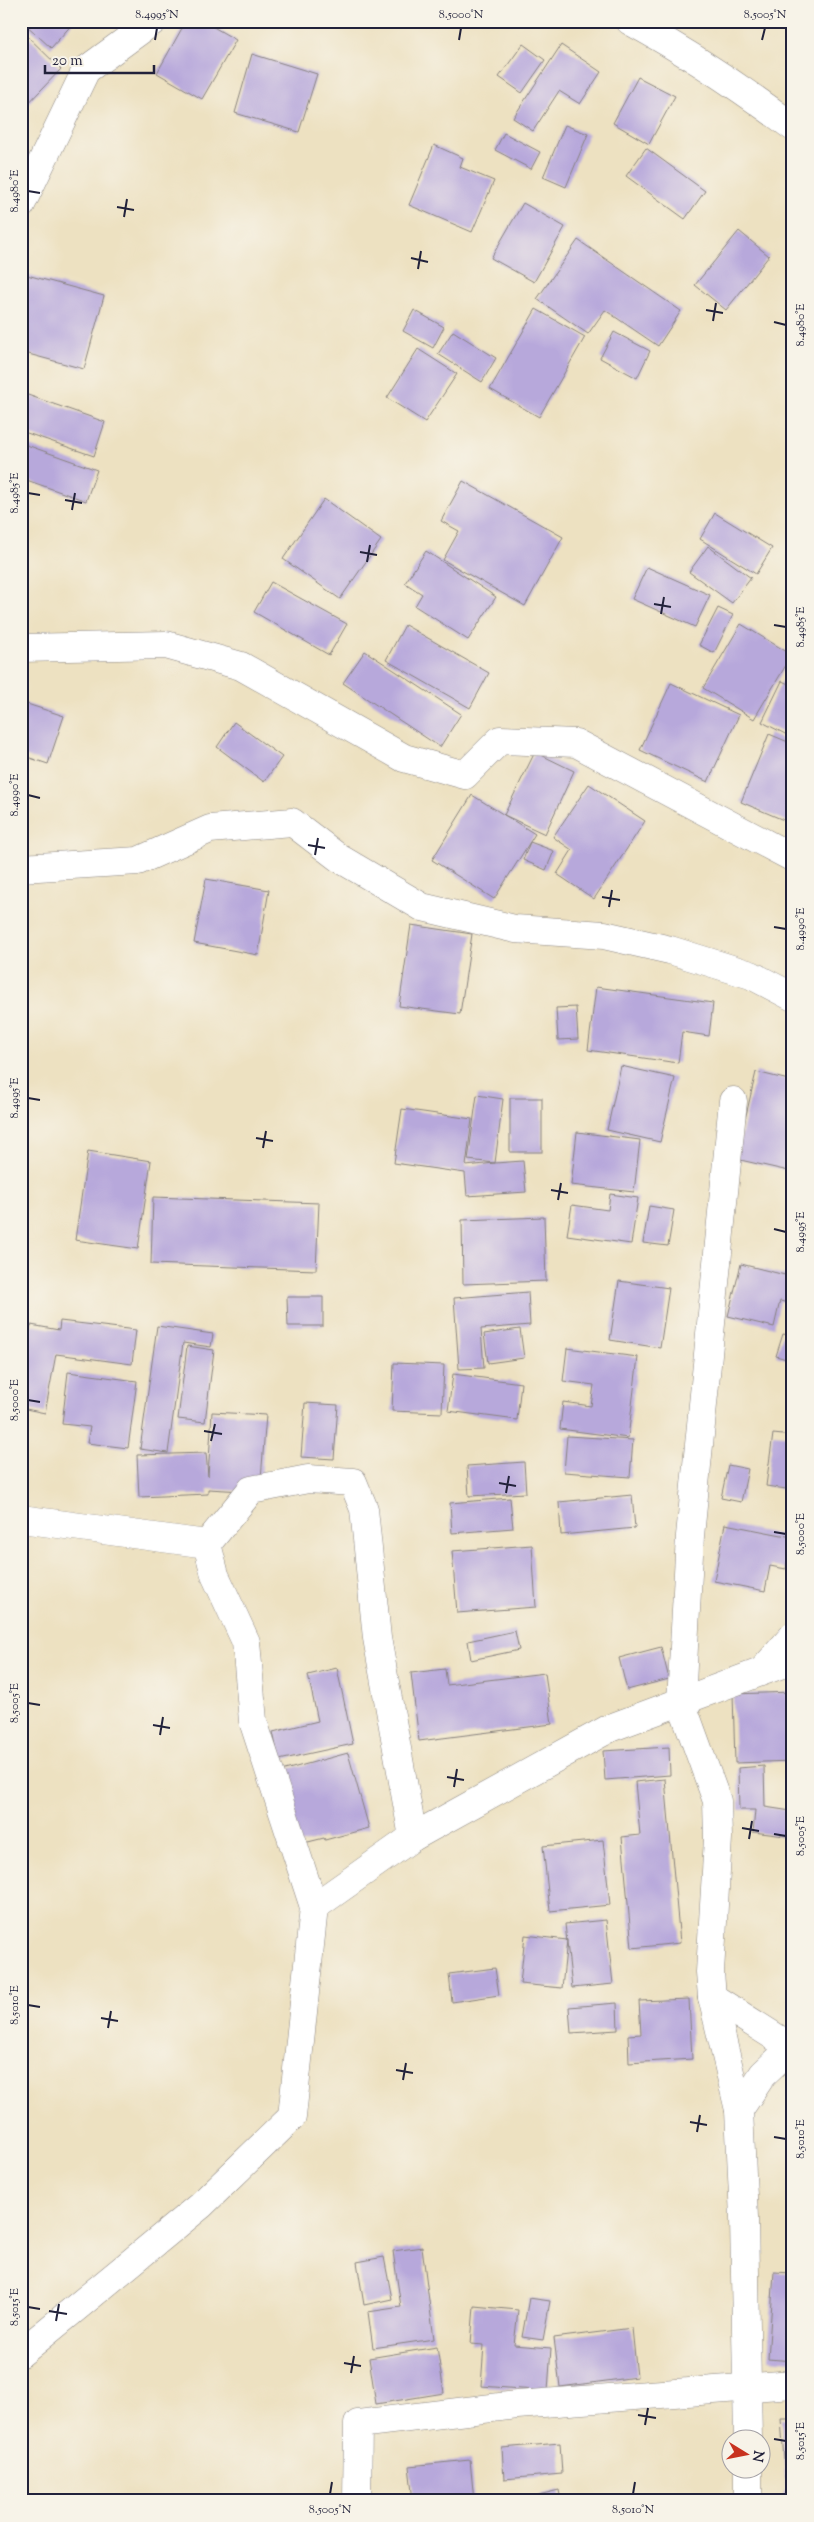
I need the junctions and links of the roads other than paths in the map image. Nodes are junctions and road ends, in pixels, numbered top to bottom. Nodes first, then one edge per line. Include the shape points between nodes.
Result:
1 (153, 21) edge
2 (630, 21) edge
3 (793, 127) edge
4 (21, 206) edge
5 (21, 648) edge
6 (793, 858) edge
7 (21, 868) edge
8 (793, 997) edge
9 (733, 1101) dead end
10 (21, 1519) edge
11 (207, 1544) junction
12 (793, 1636) edge
13 (793, 1660) edge
14 (763, 1670) junction
15 (681, 1702) junction
16 (413, 1837) junction
17 (314, 1906) junction
18 (712, 1997) junction
19 (792, 2047) edge
20 (739, 2110) junction
21 (21, 2353) edge
22 (793, 2384) edge
23 (748, 2388) junction
24 (748, 2430) edge
25 (748, 2480) edge
26 (357, 2501) edge
27 (748, 2501) edge

1 - 4 street via 86,70
2 - 3 street via 668,42
5 - 6 street via 166,645 241,666 404,758 465,775 500,740 576,743
7 - 8 street via 138,861 210,829 292,822 339,858 422,907 515,929 604,935 670,950 751,975
9 - 15 street via 690,1536
10 - 11 street
11 - 16 street via 251,1490 308,1479 353,1482 364,1509 377,1638
11 - 17 street via 215,1575 246,1642 253,1721
12 - 14 street
13 - 14 street
14 - 15 street
15 - 16 street via 610,1728
15 - 18 street via 717,1800 718,1847 710,1972
16 - 17 street
17 - 21 street via 292,2117 201,2205
18 - 19 street
18 - 20 street
19 - 20 street via 763,2074
20 - 23 street
22 - 23 street
23 - 24 street
23 - 26 street via 517,2405 358,2424
25 - 27 street

